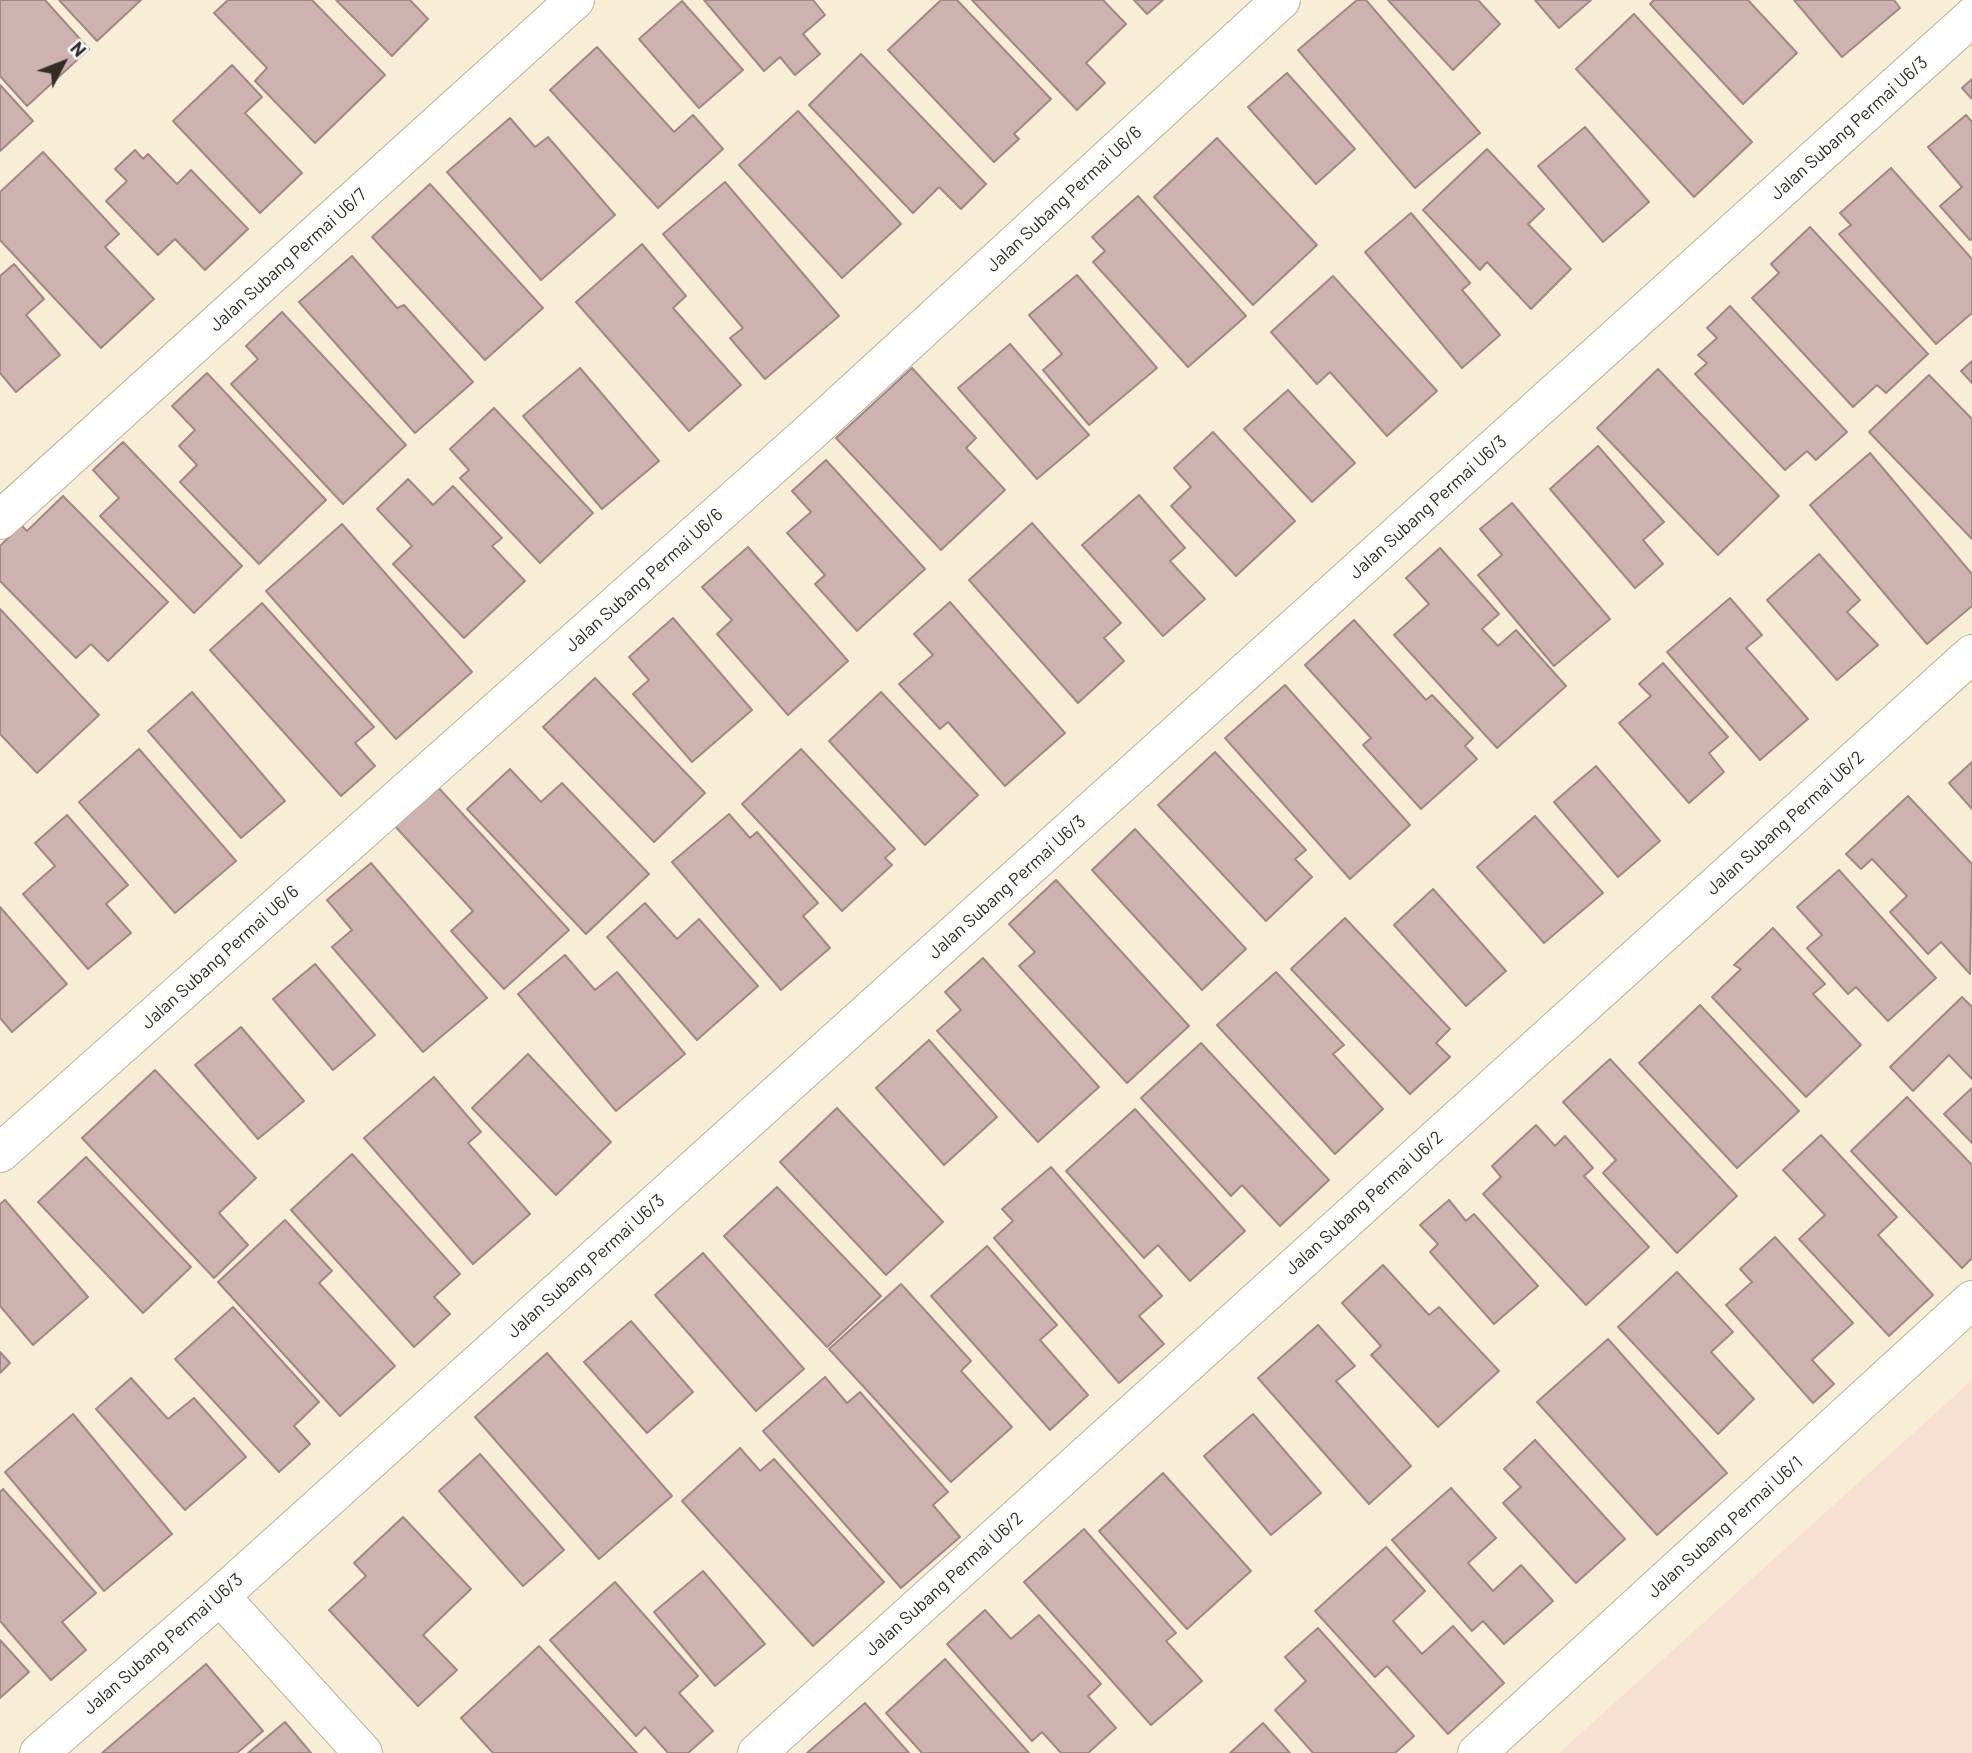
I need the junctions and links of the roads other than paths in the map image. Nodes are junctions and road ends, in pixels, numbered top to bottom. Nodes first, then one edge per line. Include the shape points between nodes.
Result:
1 (575, 0) edge
2 (1281, 0) edge
3 (1972, 17) edge
4 (0, 520) edge
5 (1972, 654) edge
6 (0, 1153) edge
7 (1972, 1300) edge
8 (220, 1596) junction
9 (39, 1753) edge
10 (363, 1753) edge
11 (757, 1753) edge
12 (1477, 1753) edge

1 - 4 street, Jalan Subang Permai U6/7
2 - 6 street, Jalan Subang Permai U6/6 via 807,435
3 - 8 street, Jalan Subang Permai U6/3
5 - 11 street, Jalan Subang Permai U6/2
7 - 12 street, Jalan Subang Permai U6/1
8 - 9 street, Jalan Subang Permai U6/3
8 - 10 street

